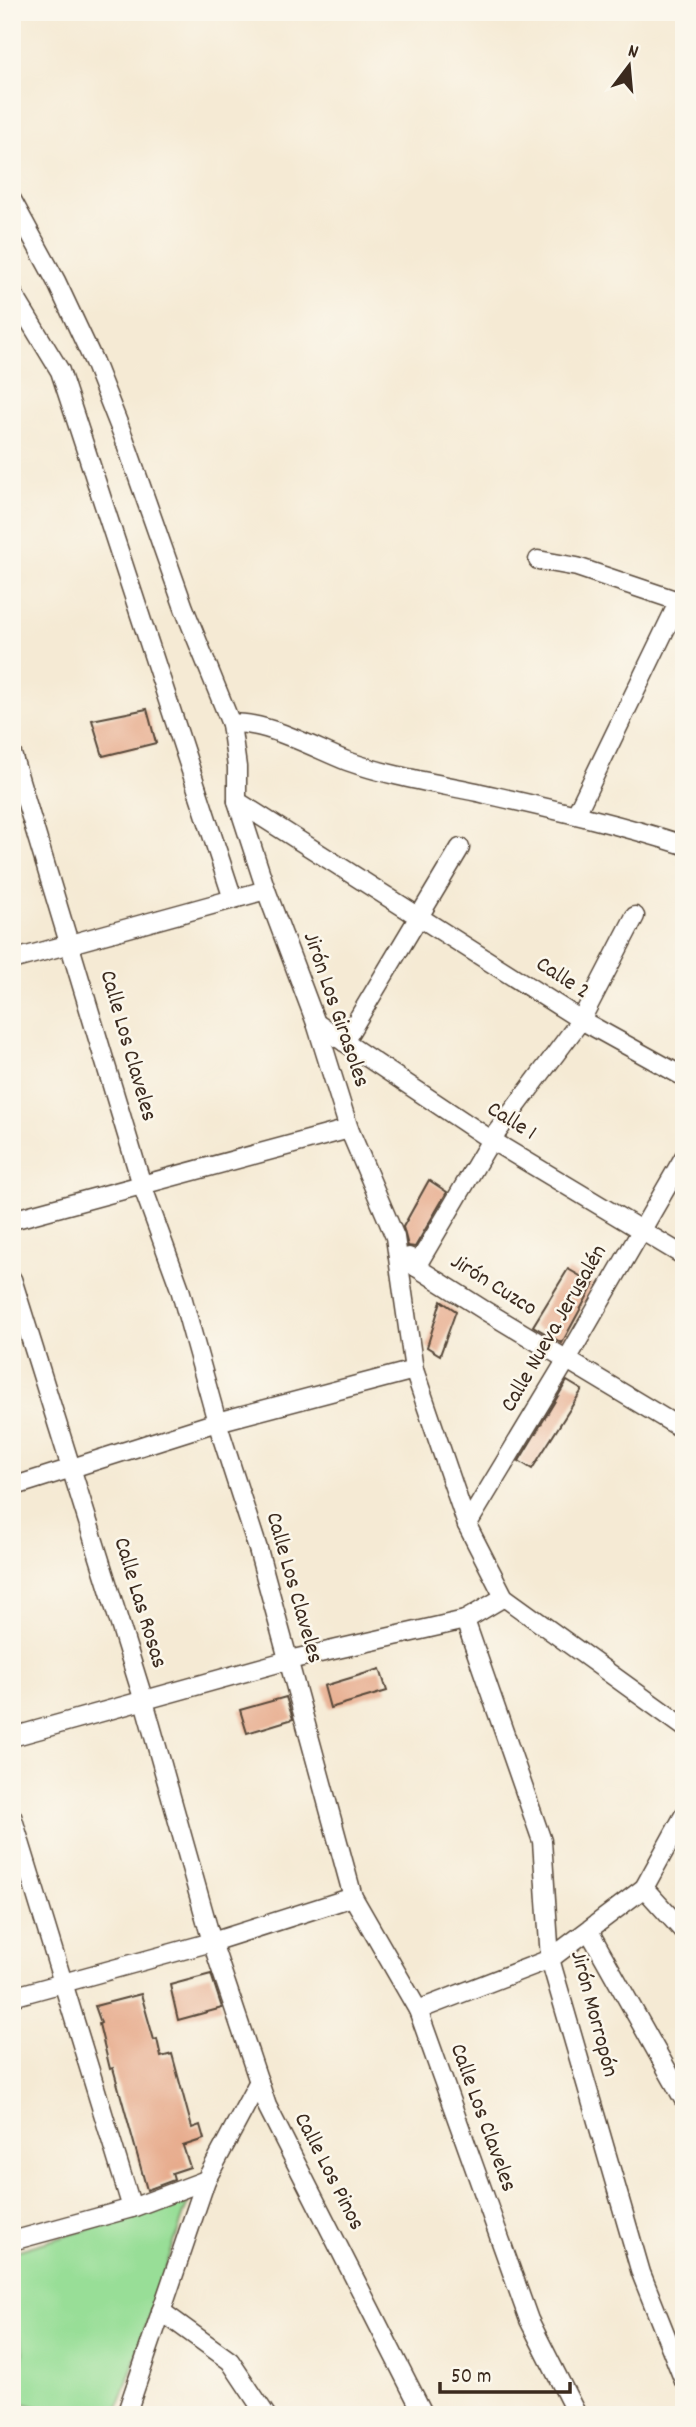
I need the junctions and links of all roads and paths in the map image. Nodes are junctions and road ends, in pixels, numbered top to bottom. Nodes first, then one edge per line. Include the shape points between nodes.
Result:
1 (12, 200) edge
2 (12, 292) edge
3 (538, 560) dead end
4 (681, 602) edge
5 (231, 724) junction
6 (12, 754) edge
7 (237, 801) junction
8 (576, 814) junction
9 (684, 845) edge
10 (460, 848) dead end
11 (266, 890) junction
12 (233, 899) junction
13 (418, 915) junction
14 (635, 916) dead end
15 (71, 943) junction
16 (12, 960) edge
17 (581, 1020) junction
18 (316, 1023) junction
19 (344, 1042) junction
20 (684, 1077) edge
21 (349, 1129) junction
22 (491, 1140) junction
23 (684, 1157) edge
24 (142, 1185) junction
25 (12, 1220) edge
26 (641, 1231) junction
27 (395, 1237) junction
28 (684, 1256) edge
29 (416, 1267) junction
30 (12, 1279) edge
31 (566, 1361) junction
32 (414, 1370) junction
33 (217, 1422) junction
34 (684, 1430) edge
35 (71, 1469) junction
36 (12, 1487) edge
37 (467, 1525) junction
38 (503, 1597) junction
39 (465, 1620) junction
40 (289, 1660) junction
41 (144, 1701) junction
42 (684, 1727) edge
43 (12, 1737) edge
44 (684, 1815) edge
45 (12, 1816) edge
46 (644, 1888) junction
47 (353, 1896) junction
48 (589, 1931) junction
49 (684, 1933) edge
50 (212, 1942) junction
51 (550, 1959) junction
52 (62, 1984) junction
53 (12, 1997) edge
54 (418, 2010) junction
55 (258, 2081) junction
56 (684, 2100) edge
57 (206, 2180) junction
58 (132, 2208) junction
59 (12, 2241) edge
60 (161, 2311) junction
61 (684, 2381) edge
62 (12, 2412) edge
63 (22, 2415) edge
64 (126, 2415) edge
65 (266, 2415) edge
66 (424, 2415) edge
67 (577, 2415) edge

1 - 5 street, Jirón Los Girasoles via 78,327
2 - 12 street via 60,371
3 - 4 street via 586,569
4 - 8 street
5 - 7 street, Jirón Los Girasoles
5 - 8 street via 252,725 391,774
6 - 15 street, Calle Los Claveles
7 - 11 street, Jirón Los Girasoles
7 - 13 street, Calle 2
8 - 9 street
10 - 13 street
11 - 12 street
11 - 18 street, Jirón Los Girasoles
12 - 15 street
13 - 17 street, Calle 2
13 - 19 street
14 - 17 street
15 - 16 street
15 - 24 street, Calle Los Claveles
17 - 20 street, Calle 2
17 - 22 street
18 - 19 street, Calle 1
18 - 21 street, Jirón Los Girasoles
19 - 22 street, Calle 1
21 - 24 street
21 - 27 street, Jirón Los Girasoles
22 - 26 street, Calle 1
22 - 29 street
23 - 26 street, Calle Nueva Jerusalén
24 - 25 street
24 - 33 street, Calle Los Claveles via 180,1289
26 - 28 street, Calle 1
26 - 31 street, Calle Nueva Jerusalén
27 - 29 street, Jirón Cuzco
27 - 32 street, Jirón Los Girasoles
29 - 31 street, Jirón Cuzco
30 - 35 street, Calle Las Rosas
31 - 34 street, Jirón Cuzco
31 - 37 street, Calle Nueva Jerusalén
32 - 33 street
32 - 37 street, Jirón Los Girasoles
33 - 35 street
33 - 40 street, Calle Los Claveles
35 - 36 street
35 - 41 street, Calle Las Rosas
37 - 38 street, Jirón Los Girasoles
38 - 39 street
38 - 42 street
39 - 40 street
39 - 51 street, Jirón Morropón via 542,1841
40 - 41 street
40 - 47 street, Calle Los Claveles
41 - 43 street
41 - 50 street, Calle Las Rosas
44 - 46 street
45 - 52 street
46 - 48 street
46 - 49 street
47 - 50 street
47 - 54 street, Calle Los Claveles
48 - 51 street
48 - 56 street
50 - 52 street
50 - 55 street, Calle Los Pinos
51 - 54 street
51 - 61 street, Jirón Morropón via 641,2273
52 - 53 street
52 - 58 street
54 - 67 street, Calle Los Claveles via 528,2320
55 - 57 street
55 - 66 street, Calle Los Pinos
57 - 58 street
57 - 60 street
58 - 59 street
60 - 64 street
60 - 65 street via 230,2361
62 - 63 street

